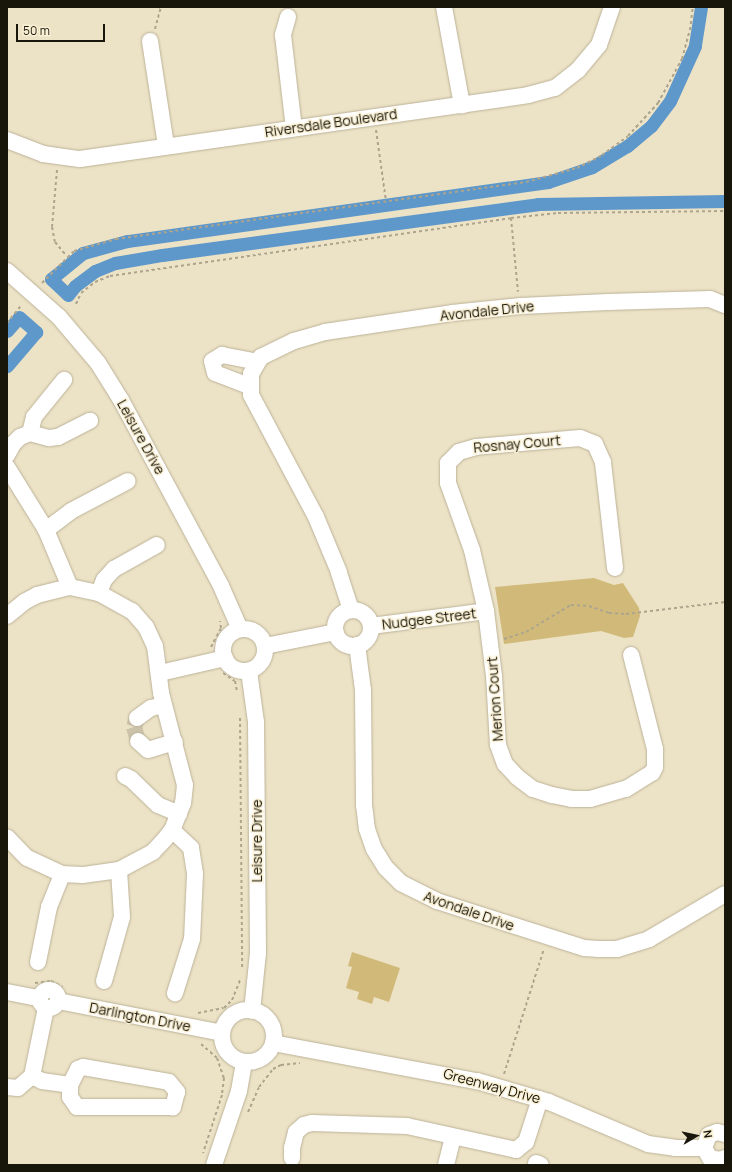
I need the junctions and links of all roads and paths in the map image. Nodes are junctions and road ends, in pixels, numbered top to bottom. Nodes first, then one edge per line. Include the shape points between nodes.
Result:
1 (161, 7) edge
2 (444, 7) edge
3 (612, 7) edge
4 (693, 7) edge
5 (288, 17) dead end
6 (150, 41) joint
7 (462, 105) junction
8 (294, 128) junction
9 (7, 140) edge
10 (166, 146) junction
11 (54, 155) junction
12 (725, 211) edge
13 (511, 218) junction
14 (67, 255) junction
15 (7, 271) edge
16 (42, 283) dead end
17 (22, 301) dead end
18 (76, 304) dead end
19 (26, 305) dead end
20 (725, 305) edge
21 (21, 306) dead end
22 (519, 306) junction
23 (7, 323) edge
24 (236, 357) junction
25 (257, 362) junction
26 (231, 379) junction
27 (64, 380) dead end
28 (249, 386) junction
29 (90, 421) dead end
30 (30, 433) junction
31 (7, 455) edge
32 (7, 467) edge
33 (128, 481) dead end
34 (46, 530) junction
35 (157, 545) dead end
36 (615, 568) dead end
37 (70, 587) junction
38 (99, 593) junction
39 (725, 602) edge
40 (351, 610) junction
41 (486, 611) junction
42 (8, 614) edge
43 (220, 617) dead end
44 (371, 626) junction
45 (240, 629) junction
46 (336, 632) junction
47 (491, 643) junction
48 (357, 645) junction
49 (265, 646) junction
50 (208, 650) dead end
51 (631, 655) dead end
52 (221, 664) junction
53 (248, 671) junction
54 (160, 673) junction
55 (237, 692) dead end
56 (164, 705) junction
57 (137, 718) dead end
58 (138, 741) dead end
59 (175, 742) junction
60 (125, 776) dead end
61 (179, 814) junction
62 (172, 830) junction
63 (9, 845) edge
64 (119, 870) junction
65 (62, 874) junction
66 (725, 894) edge
67 (548, 937) junction
68 (38, 962) dead end
69 (104, 981) dead end
70 (7, 992) edge
71 (175, 993) dead end
72 (48, 1003) junction
73 (252, 1011) junction
74 (222, 1033) junction
75 (196, 1042) dead end
76 (273, 1042) junction
77 (244, 1062) junction
78 (302, 1063) dead end
79 (32, 1076) junction
80 (70, 1085) junction
81 (7, 1087) edge
82 (506, 1088) junction
83 (540, 1099) junction
84 (245, 1119) dead end
85 (725, 1134) edge
86 (453, 1137) junction
87 (713, 1157) edge
88 (292, 1158) dead end
89 (208, 1162) edge
90 (446, 1165) edge

1 - 6 path
2 - 7 street
3 - 7 street, Riversdale Boulevard via 599,45 578,70 555,88 528,95
4 - 14 path via 682,59 658,103 621,141 594,160 568,172 526,182 116,239 84,246
5 - 8 street via 283,35
6 - 10 street
7 - 8 street, Riversdale Boulevard
8 - 10 street, Riversdale Boulevard
9 - 11 street, Riversdale Boulevard via 43,154
10 - 11 street, Riversdale Boulevard via 80,159
11 - 14 path via 57,173 52,227 55,242
12 - 13 path via 558,213
13 - 18 path via 110,276 95,282 81,294
13 - 22 path
14 - 16 path
15 - 45 street, Leisure Drive via 59,317 98,363 121,400 221,586
17 - 19 path
20 - 22 street, Avondale Drive via 710,299
21 - 23 path
22 - 25 street, Avondale Drive via 325,332 264,354
24 - 25 street
24 - 26 street
24 - 26 street via 218,355 212,362 215,373
25 - 28 street
26 - 28 street
27 - 30 street via 34,417
28 - 40 street via 252,398 328,543
29 - 30 street via 58,437 49,438
30 - 31 street via 12,444
32 - 34 street
33 - 34 street via 71,511
34 - 37 street
35 - 38 street via 114,569 104,580
36 - 41 street, Rosnay Court via 603,462 595,444 580,438 467,448 453,457 448,463 446,473 472,550
37 - 38 street
37 - 42 street via 37,595
38 - 54 street via 132,611 146,627 155,646
39 - 47 path via 626,614 571,605 526,632
40 - 44 street via 364,614
40 - 46 street via 341,616
41 - 44 street, Nudgee Street
41 - 47 street, Merion Court
43 - 50 path via 221,628
44 - 48 street via 366,640
45 - 49 street via 255,632
45 - 52 street via 233,632 224,643
46 - 48 street via 342,641
46 - 49 street
47 - 51 street, Merion Court via 498,745 505,764 533,789 572,799 590,799 626,789 646,779 655,767 655,749
48 - 67 street, Avondale Drive via 362,690 364,805 367,829 374,849 386,868 401,883 418,894
49 - 53 street via 260,664
52 - 53 street
52 - 54 street
52 - 55 path via 234,681
53 - 73 street, Leisure Drive via 256,722 258,953
54 - 56 street
56 - 57 street via 151,708
56 - 59 street
58 - 59 street via 148,750
59 - 61 street via 185,785
60 - 61 street via 158,805
61 - 62 street
62 - 64 street via 153,852
62 - 71 street via 191,848 195,874 192,939
63 - 65 street via 27,858
64 - 65 street via 82,875
64 - 69 street via 122,917
65 - 68 street via 49,907
66 - 67 street, Avondale Drive via 664,931 633,945 599,950
67 - 82 path via 503,1074 510,1076
70 - 72 street, Darlington Drive
72 - 74 street, Darlington Drive
72 - 79 street
73 - 74 street via 232,1015
73 - 76 street via 270,1022
74 - 77 street via 227,1052
75 - 89 path via 208,1048 217,1058 224,1078 222,1095 203,1146
76 - 77 street via 262,1058
76 - 82 street, Greenway Drive via 448,1074
77 - 89 street via 239,1091
78 - 84 path via 282,1065 265,1077
79 - 80 street via 42,1081
79 - 81 street via 18,1088
80 - 80 street via 78,1069 89,1067 169,1082 176,1092 173,1107 167,1108 77,1107 70,1097
82 - 83 street, Greenway Drive
83 - 86 street via 526,1142 521,1148 508,1150
83 - 87 street, Greenway Drive via 648,1144
85 - 87 street via 717,1132 709,1135
86 - 88 street via 400,1125 306,1124 295,1135
86 - 90 street

